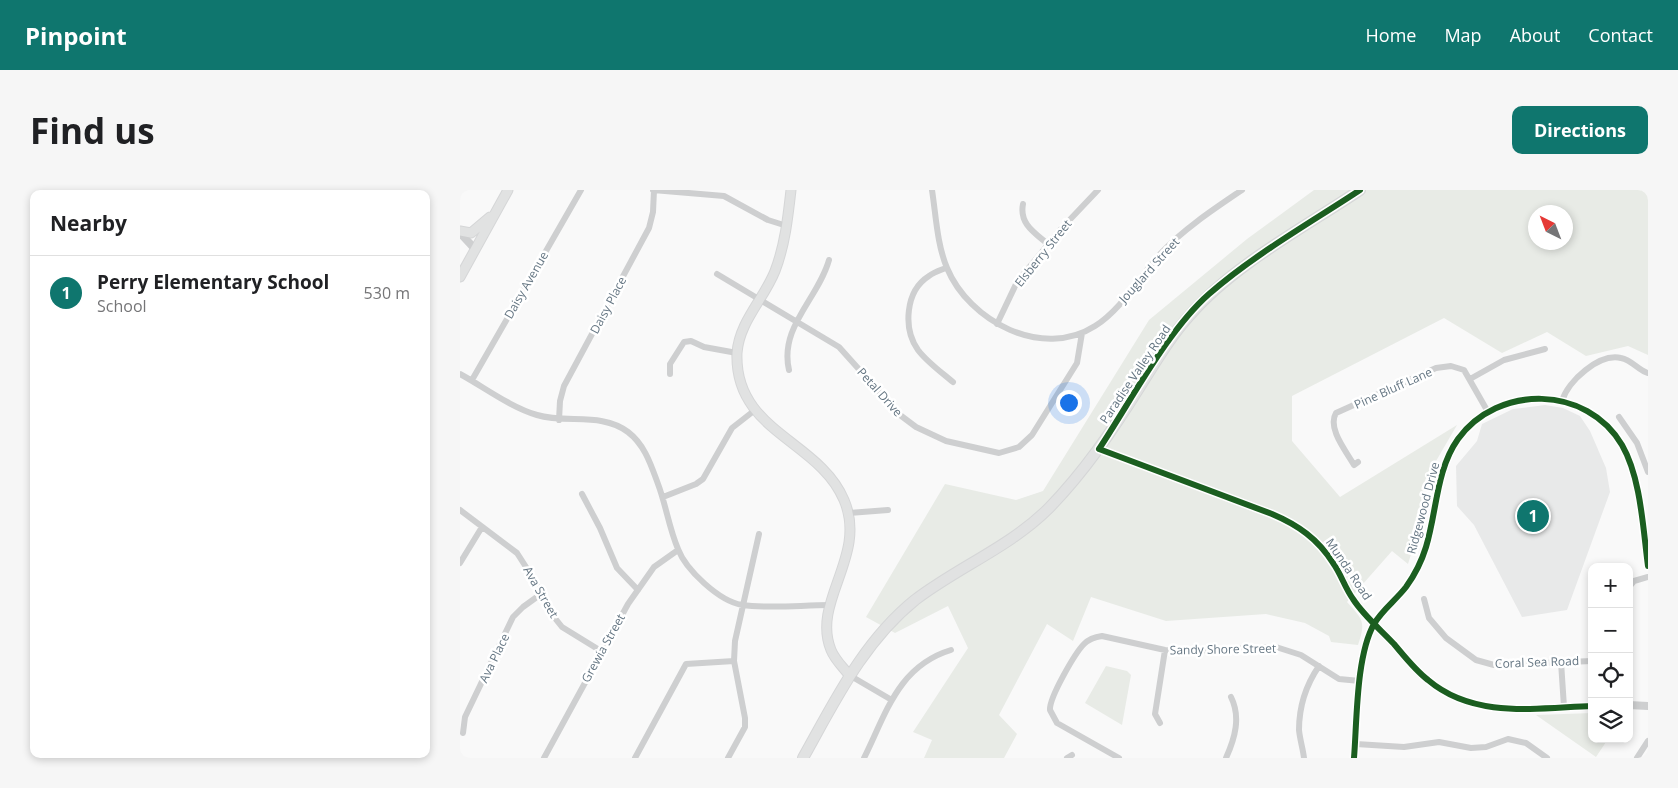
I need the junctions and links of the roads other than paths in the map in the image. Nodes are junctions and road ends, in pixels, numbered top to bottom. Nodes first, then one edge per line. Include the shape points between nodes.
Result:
1 (508, 190) edge
2 (581, 190) edge
3 (653, 190) edge
4 (791, 190) edge
5 (932, 190) edge
6 (1098, 190) edge
7 (1242, 190) edge
8 (1360, 190) edge
9 (1023, 204) dead end
10 (496, 212) junction
11 (787, 226) junction
12 (460, 232) edge
13 (1049, 245) junction
14 (475, 249) junction
15 (829, 260) dead end
16 (946, 268) junction
17 (717, 274) dead end
18 (460, 277) edge
19 (759, 300) junction
20 (796, 323) junction
21 (997, 324) junction
22 (1082, 332) junction
23 (1545, 349) dead end
24 (737, 353) junction
25 (789, 370) dead end
26 (1648, 373) edge
27 (460, 374) edge
28 (670, 374) dead end
29 (1470, 379) junction
30 (472, 380) junction
31 (953, 382) dead end
32 (1562, 401) junction
33 (755, 410) junction
34 (1488, 412) junction
35 (1619, 417) dead end
36 (559, 420) junction
37 (1099, 448) junction
38 (1358, 462) dead end
39 (1648, 472) edge
40 (582, 494) dead end
41 (663, 497) junction
42 (460, 510) edge
43 (888, 510) dead end
44 (849, 513) junction
45 (482, 527) junction
46 (1646, 528) edge
47 (759, 534) dead end
48 (678, 550) junction
49 (460, 563) edge
50 (1648, 566) edge
51 (1648, 577) edge
52 (1633, 582) edge
53 (638, 590) junction
54 (541, 594) junction
55 (1424, 599) dead end
56 (741, 605) junction
57 (830, 606) junction
58 (1374, 623) junction
59 (951, 650) dead end
60 (1165, 650) junction
61 (601, 651) junction
62 (734, 661) junction
63 (1588, 661) edge
64 (1561, 662) junction
65 (1319, 666) junction
66 (849, 675) junction
67 (1360, 681) junction
68 (1231, 697) dead end
69 (890, 699) junction
70 (1633, 705) edge
71 (1588, 706) edge
72 (1648, 706) edge
73 (1564, 707) junction
74 (1160, 723) dead end
75 (463, 733) dead end
76 (1648, 741) edge
77 (1356, 744) junction
78 (544, 758) edge
79 (635, 758) edge
80 (728, 758) edge
81 (803, 758) edge
82 (864, 758) edge
83 (1120, 758) edge
84 (1226, 758) edge
85 (1304, 758) edge
86 (1354, 758) edge
87 (1547, 758) edge
88 (1637, 758) edge

1 - 10 main road
2 - 30 street, Daisy Avenue
3 - 11 street via 724,196 768,220
3 - 36 street, Daisy Place via 649,228 564,386
4 - 11 main road
5 - 16 street, Jouglard Street
6 - 13 street, Elsberry Street
7 - 22 street, Jouglard Street via 1179,236 1109,314
8 - 37 main road, Paradise Valley Road via 1252,261 1209,294 1174,333
9 - 13 street via 1027,225
10 - 12 main road via 471,233
10 - 14 main road
11 - 19 main road via 774,273
12 - 14 street
13 - 21 street, Elsberry Street via 1017,282
14 - 18 main road
15 - 20 street via 826,272
16 - 21 street, Jouglard Street via 967,300
16 - 31 street via 928,276 918,286 908,320 920,352
17 - 19 street, Petal Drive
19 - 20 street, Petal Drive
19 - 24 main road via 744,326
20 - 22 street, Petal Drive via 839,347 900,415 916,427 940,439 999,453 1019,447 1032,435 1077,363
20 - 25 street via 786,346
21 - 22 street, Jouglard Street via 1038,338 1064,337
23 - 29 street via 1504,360
24 - 28 street via 704,347 692,341 684,342 670,364
24 - 33 main road via 742,385
26 - 32 street via 1622,358 1605,359 1575,379
27 - 30 street
29 - 34 street
29 - 38 street, Pine Bluff Lane via 1460,368 1441,367 1336,413 1333,428 1354,464
30 - 36 street via 521,409
32 - 34 street via 1526,399
32 - 46 street via 1596,417 1622,444 1633,469
33 - 41 street via 732,428 702,479
33 - 44 main road via 775,431 826,471 836,484
34 - 58 street, Ridgewood Drive via 1474,422 1452,449 1442,473 1421,559 1406,587
35 - 39 street via 1637,443
36 - 41 street via 604,420 626,430 638,440 651,462
37 - 58 street, Munda Road via 1299,526 1317,541 1334,563 1354,600
37 - 66 main road, Paradise Valley Road via 1077,478 1023,530 902,611
40 - 53 street via 617,568
41 - 48 street
42 - 45 street, Ava Street
43 - 44 street
44 - 57 main road via 849,548
45 - 49 street
45 - 54 street, Ava Street via 517,553
46 - 50 street
47 - 56 street
48 - 53 street, Grewia Street via 654,567
48 - 56 street via 704,583
51 - 52 street
53 - 61 street, Grewia Street
54 - 61 street, Ava Street via 562,626
54 - 75 street, Ava Place via 513,617 465,717
55 - 64 street, Coral Sea Road via 1429,618 1446,638 1476,660 1494,665
56 - 57 street
56 - 62 street
57 - 66 main road via 829,643 835,658
58 - 67 street, Ridgewood Drive via 1366,640
58 - 73 street, Munda Road via 1428,680 1457,698 1497,709
59 - 69 street via 937,654 914,671
60 - 65 street, Sandy Shore Street via 1267,646 1301,655
60 - 74 street via 1155,714
60 - 83 street, Sandy Shore Street via 1102,636 1090,640 1083,645 1050,706 1057,723
61 - 78 street, Grewia Street
62 - 79 street via 686,664
62 - 80 street via 745,727
63 - 64 street, Coral Sea Road
64 - 73 street
65 - 67 street, Sandy Shore Street via 1339,679
65 - 85 street via 1306,689 1300,710 1299,732
66 - 69 street
66 - 81 main road, Paradise Valley Road
67 - 77 street, Ridgewood Drive
68 - 84 street via 1237,716
69 - 82 street
70 - 72 street
71 - 73 street, Munda Road
76 - 88 street
77 - 86 street, Ridgewood Drive
77 - 87 street via 1404,747 1440,742 1471,748 1486,747 1508,739 1526,743

